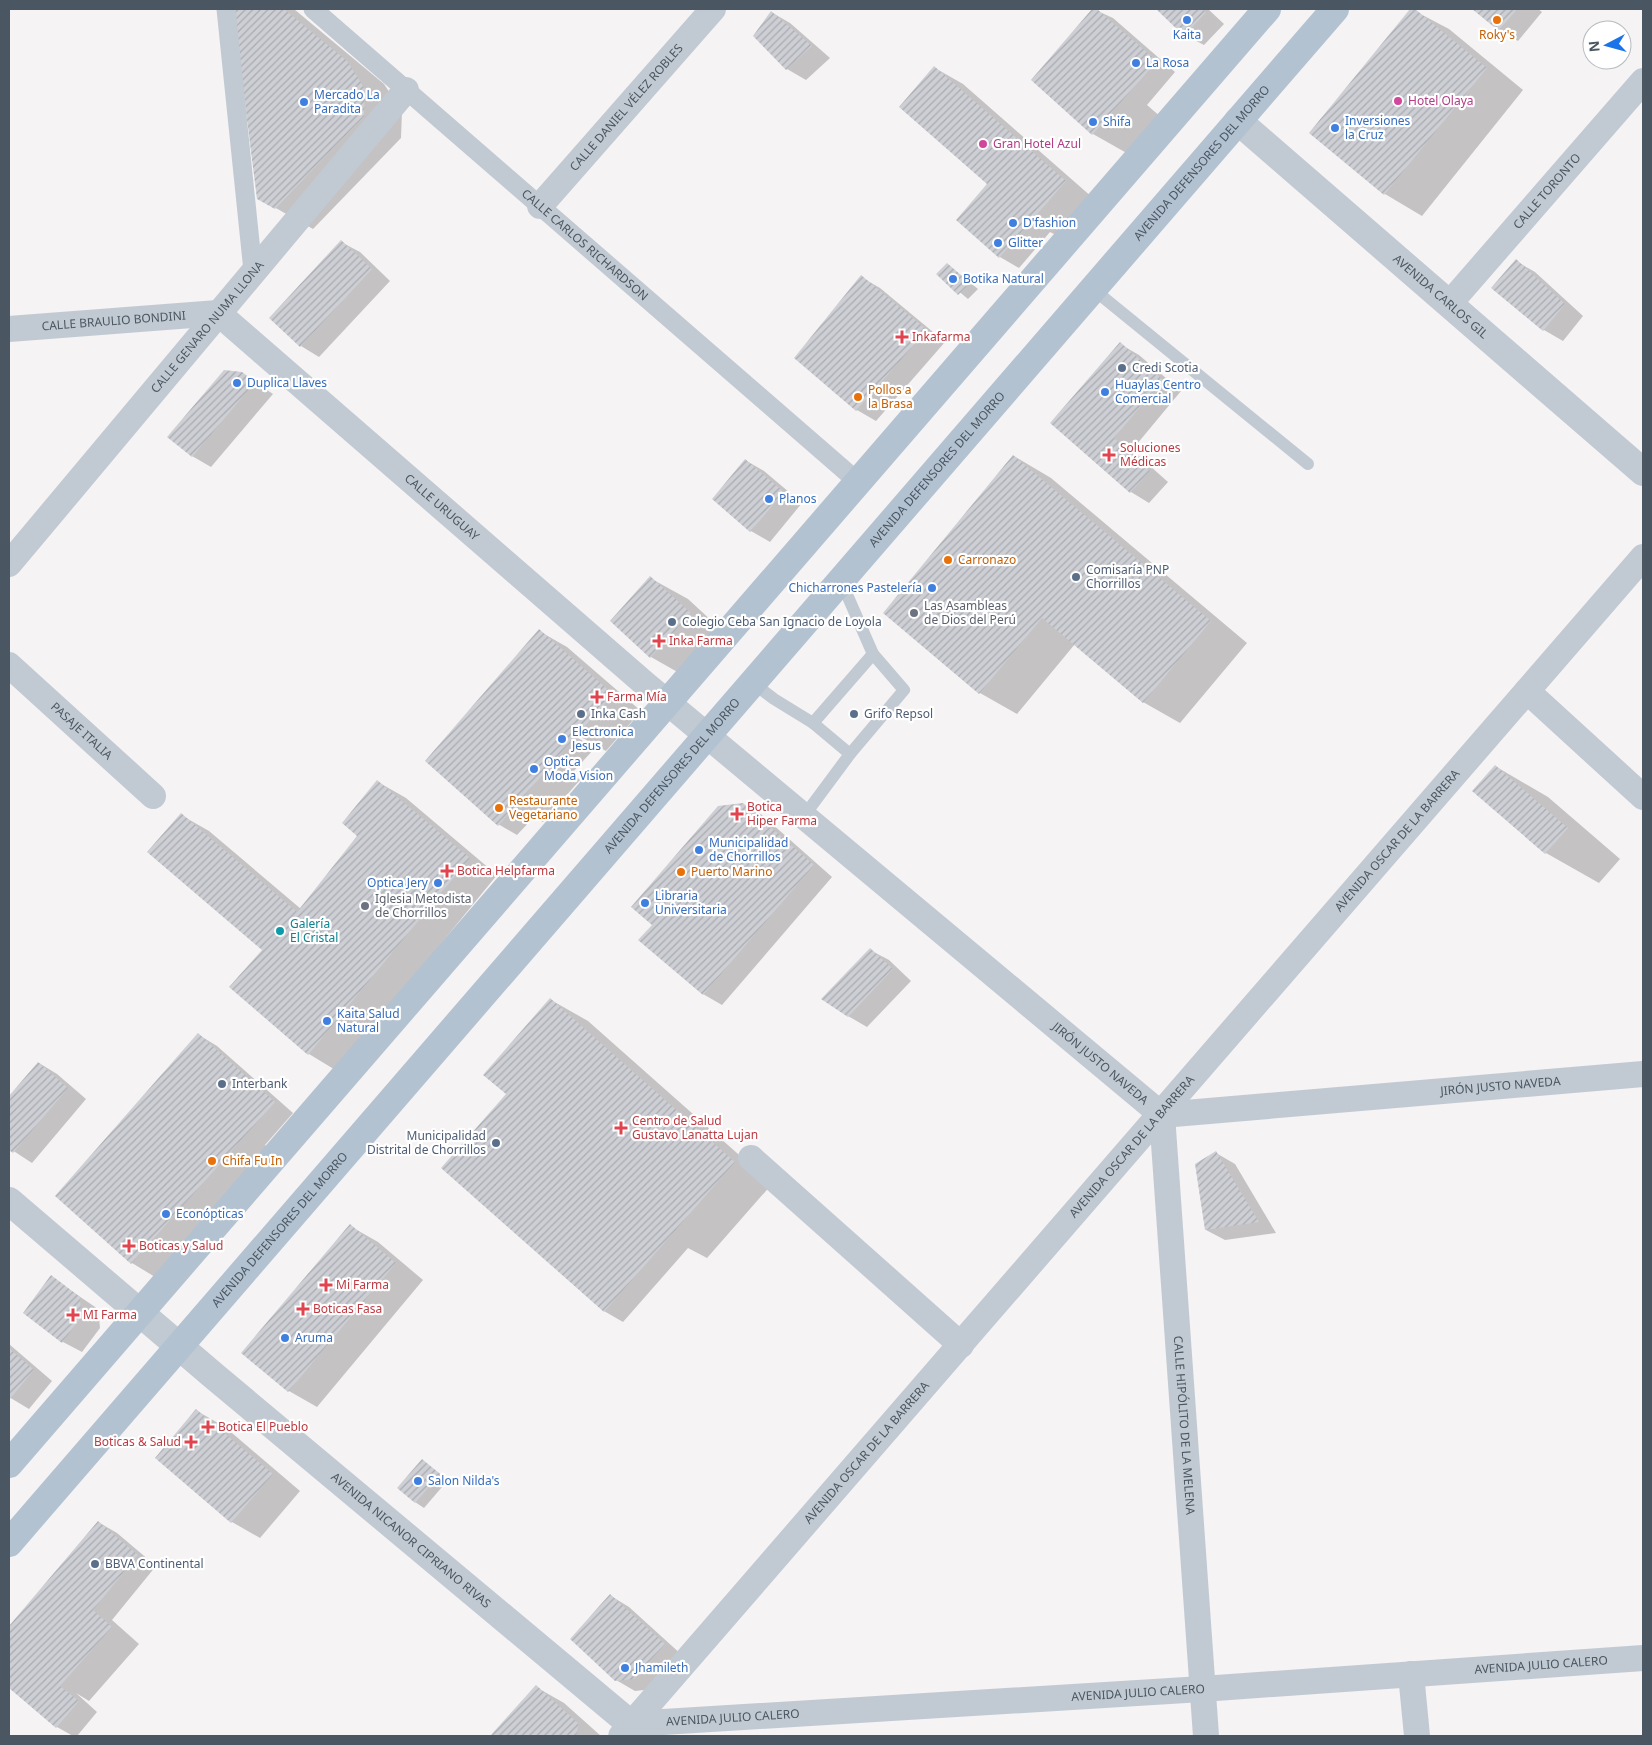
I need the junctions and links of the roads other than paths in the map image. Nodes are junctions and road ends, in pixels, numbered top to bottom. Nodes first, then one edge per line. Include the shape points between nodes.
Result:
1 (226, 9) edge
2 (313, 9) edge
3 (713, 9) edge
4 (1267, 9) edge
5 (1335, 9) edge
6 (406, 90) junction
7 (1640, 91) edge
8 (1238, 121) junction
9 (540, 206) junction
10 (253, 271) junction
11 (1093, 289) junction
12 (1450, 303) junction
13 (218, 313) junction
14 (9, 329) edge
15 (1308, 464) dead end
16 (1643, 472) edge
17 (858, 482) junction
18 (1643, 557) edge
19 (9, 564) edge
20 (840, 580) junction
21 (874, 654) junction
22 (9, 665) edge
23 (753, 683) junction
24 (1527, 691) junction
25 (667, 701) junction
26 (813, 723) junction
27 (708, 735) junction
28 (850, 754) junction
29 (153, 796) dead end
30 (1643, 797) edge
31 (804, 816) junction
32 (1643, 1074) edge
33 (1162, 1115) junction
34 (750, 1158) dead end
35 (9, 1201) edge
36 (140, 1312) junction
37 (178, 1345) junction
38 (961, 1345) junction
39 (9, 1464) edge
40 (9, 1543) edge
41 (1643, 1658) edge
42 (1411, 1674) junction
43 (1202, 1689) junction
44 (632, 1732) edge
45 (1206, 1736) edge
46 (1417, 1736) edge

1 - 10 street
2 - 6 street, CALLE CARLOS RICHARDSON
3 - 9 street, CALLE DANIEL VÉLEZ ROBLES
4 - 17 main road
5 - 8 main road, AVENIDA DEFENSORES DEL MORRO
6 - 9 street, CALLE CARLOS RICHARDSON
6 - 10 street, CALLE GENARO NUMA LLONA
7 - 12 street, CALLE TORONTO
8 - 11 main road, AVENIDA DEFENSORES DEL MORRO
8 - 12 street, AVENIDA CARLOS GIL
9 - 17 street, CALLE CARLOS RICHARDSON
10 - 13 street, CALLE GENARO NUMA LLONA
11 - 15 lane
11 - 20 main road, AVENIDA DEFENSORES DEL MORRO
12 - 16 street, AVENIDA CARLOS GIL
13 - 14 street, CALLE BRAULIO BONDINI
13 - 19 street, CALLE GENARO NUMA LLONA
13 - 25 street, CALLE URUGUAY
17 - 25 main road
18 - 24 street, AVENIDA OSCAR DE LA BARRERA
20 - 21 lane
20 - 23 main road, AVENIDA DEFENSORES DEL MORRO
21 - 26 lane
21 - 28 lane via 904,690
22 - 29 street, PASAJE ITALIA
23 - 26 lane
23 - 27 main road, AVENIDA DEFENSORES DEL MORRO
24 - 30 street
24 - 33 street, AVENIDA OSCAR DE LA BARRERA
25 - 27 street, JIRÓN JUSTO NAVEDA
25 - 36 main road
26 - 28 lane
27 - 31 street, JIRÓN JUSTO NAVEDA
27 - 37 main road, AVENIDA DEFENSORES DEL MORRO
28 - 31 lane
31 - 33 street, JIRÓN JUSTO NAVEDA
32 - 33 street, JIRÓN JUSTO NAVEDA
33 - 38 street, AVENIDA OSCAR DE LA BARRERA
33 - 43 street, CALLE HIPÓLITO DE LA MELENA
34 - 38 street
35 - 36 street, AVENIDA NICANOR CIPRIANO RIVAS
36 - 37 street, AVENIDA NICANOR CIPRIANO RIVAS
36 - 39 main road
37 - 40 main road, AVENIDA DEFENSORES DEL MORRO
37 - 44 street, AVENIDA NICANOR CIPRIANO RIVAS
38 - 44 street, AVENIDA OSCAR DE LA BARRERA
41 - 42 street, AVENIDA JULIO CALERO
42 - 43 street, AVENIDA JULIO CALERO
42 - 46 street
43 - 44 street, AVENIDA JULIO CALERO
43 - 45 street, CALLE HIPÓLITO DE LA MELENA

